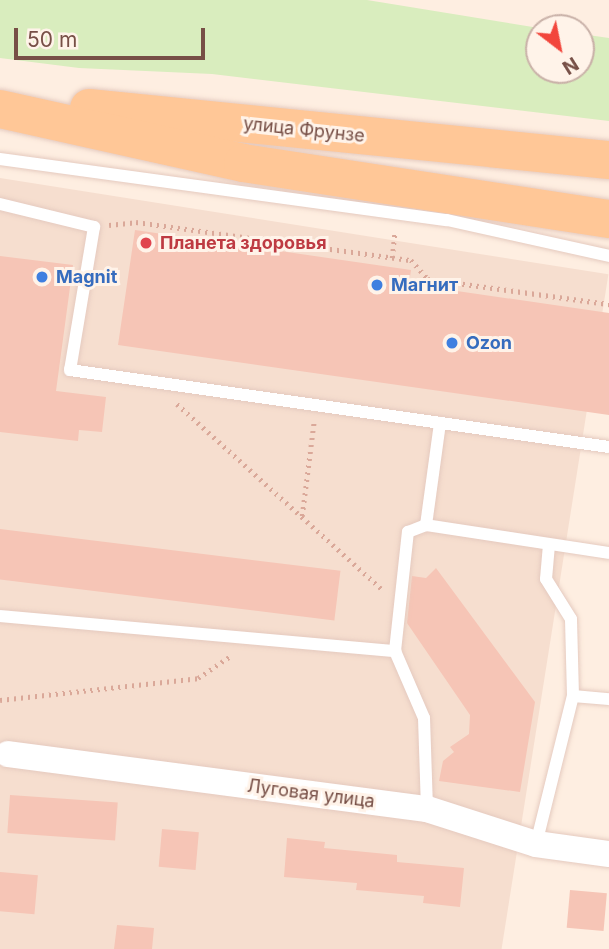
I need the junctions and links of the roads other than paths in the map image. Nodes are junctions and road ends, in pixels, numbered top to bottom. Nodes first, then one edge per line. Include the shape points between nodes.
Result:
1 (0, 99) edge
2 (0, 109) edge
3 (0, 159) edge
4 (609, 160) edge
5 (0, 204) edge
6 (609, 219) edge
7 (609, 256) edge
8 (440, 423) junction
9 (609, 447) edge
10 (426, 525) junction
11 (549, 547) junction
12 (609, 553) edge
13 (0, 616) edge
14 (395, 652) junction
15 (573, 696) junction
16 (609, 699) edge
17 (8, 754) dead end
18 (427, 809) junction
19 (536, 844) junction
20 (609, 853) edge

1 - 4 main road, улица Фрунзе
2 - 6 main road via 243,163
3 - 7 lane via 397,212
5 - 8 lane via 94,227 70,370
8 - 9 lane
8 - 10 lane
10 - 11 lane
10 - 14 lane via 408,532
11 - 12 lane
11 - 15 lane via 546,579 571,619
13 - 14 lane
14 - 18 lane via 424,718
15 - 16 lane
15 - 19 lane
17 - 18 street, Луговая улица
18 - 19 street, Луговая улица
19 - 20 street, Луговая улица

